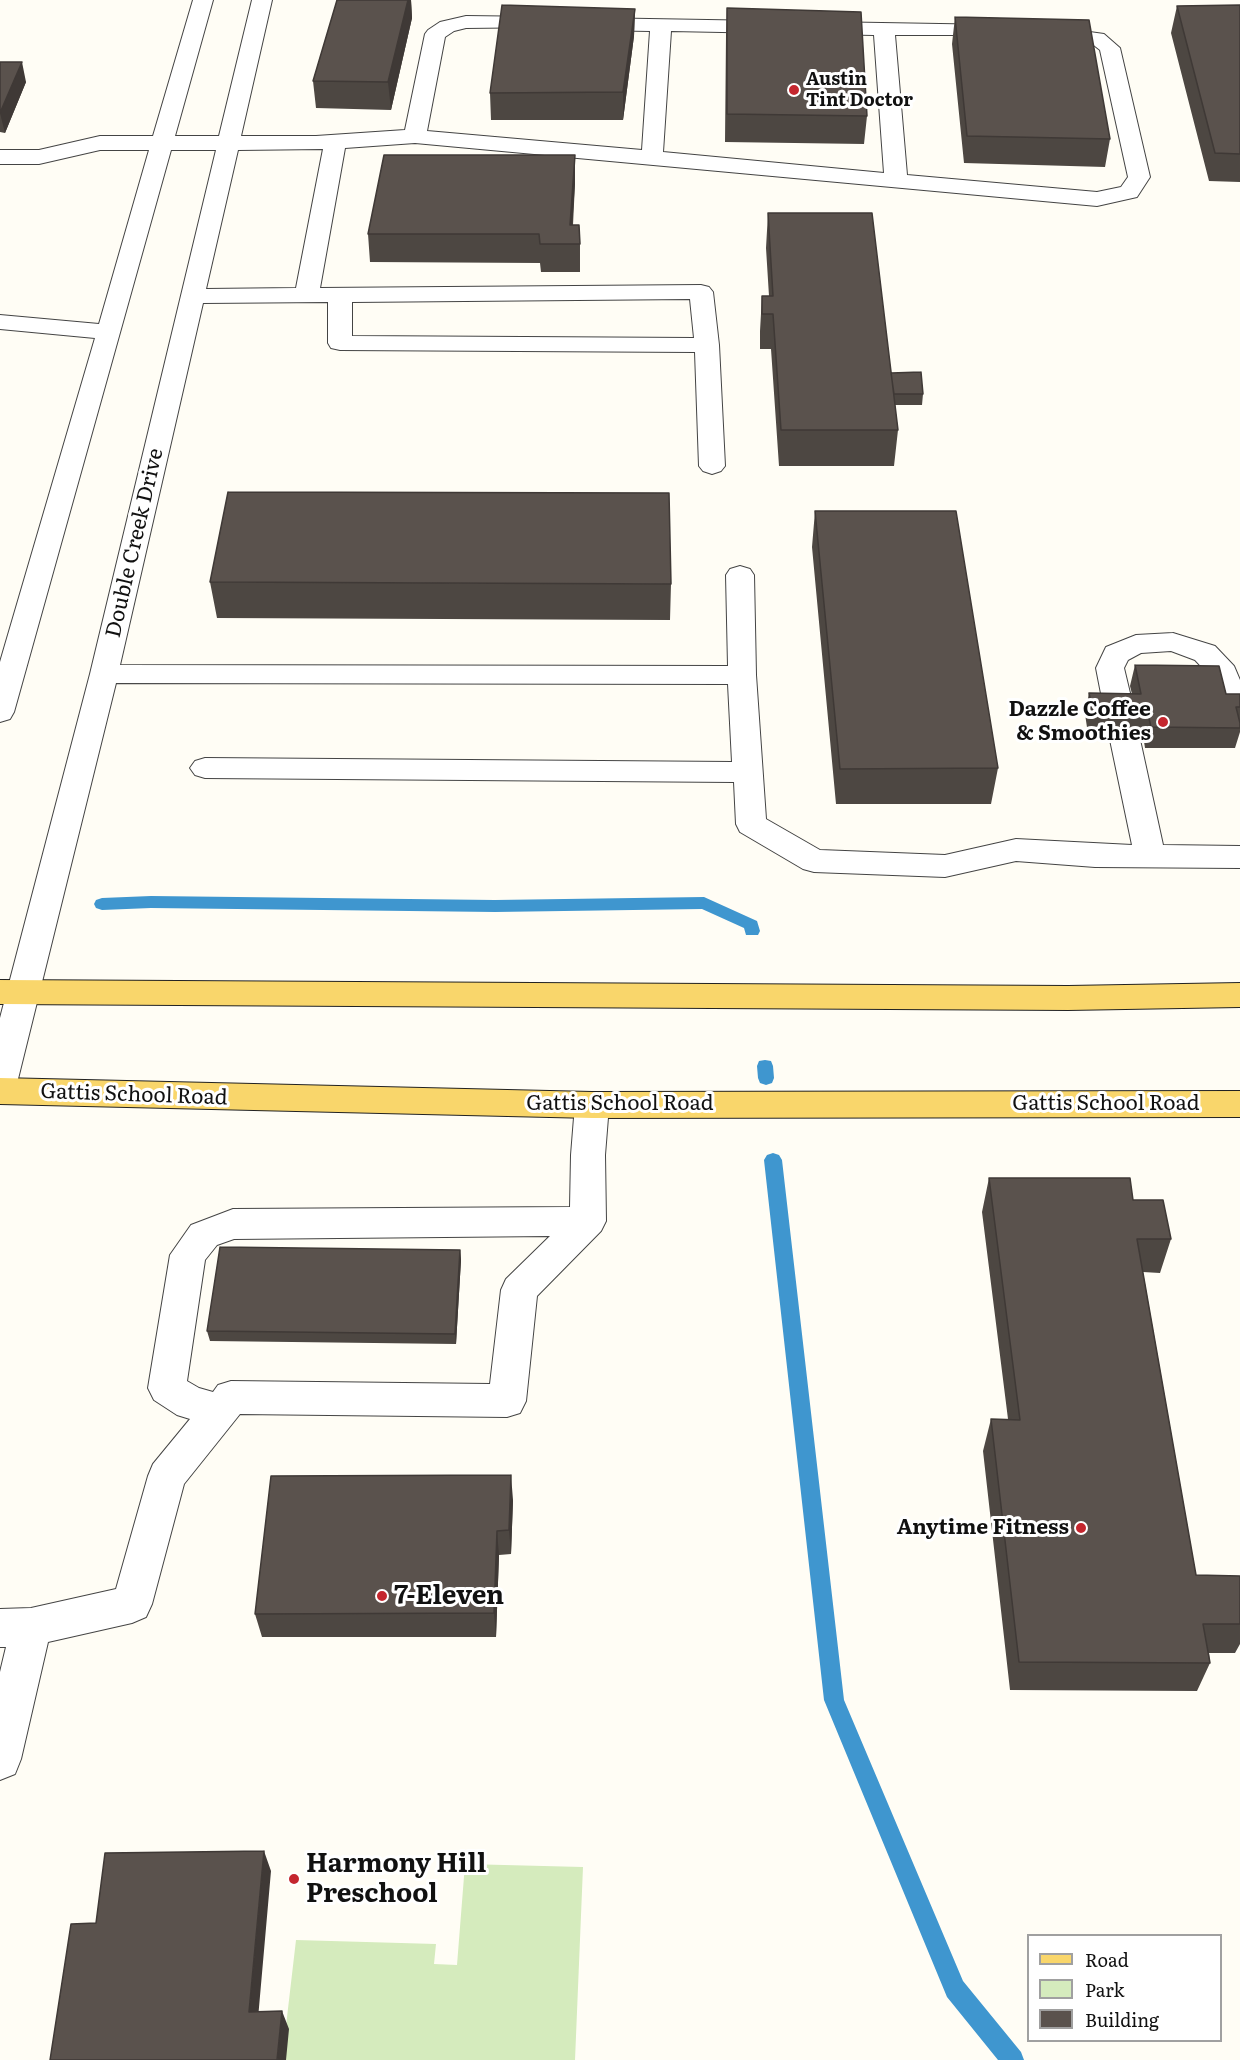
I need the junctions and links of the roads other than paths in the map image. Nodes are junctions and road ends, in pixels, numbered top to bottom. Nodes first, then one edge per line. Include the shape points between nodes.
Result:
1 (203, 0) edge
2 (262, 0) edge
3 (661, 25) junction
4 (884, 29) junction
5 (415, 136) junction
6 (335, 141) junction
7 (163, 144) junction
8 (229, 144) junction
9 (0, 157) edge
10 (652, 158) junction
11 (896, 180) junction
12 (340, 294) junction
13 (307, 295) junction
14 (192, 296) junction
15 (0, 322) edge
16 (109, 332) junction
17 (707, 345) junction
18 (712, 466) dead end
19 (740, 575) dead end
20 (104, 674) junction
21 (742, 675) junction
22 (0, 712) edge
23 (1237, 727) edge
24 (205, 768) dead end
25 (748, 772) junction
26 (1150, 856) junction
27 (1240, 857) edge
28 (12, 992) edge
29 (1240, 995) edge
30 (0, 1083) edge
31 (0, 1091) edge
32 (592, 1104) junction
33 (1240, 1104) edge
34 (588, 1221) junction
35 (221, 1410) junction
36 (16, 1628) edge
37 (0, 1759) edge

1 - 7 street
2 - 8 street, Double Creek Drive
3 - 4 street
3 - 5 street via 466,22 447,26 435,34
3 - 10 street
4 - 11 street
4 - 11 street via 1062,32 1096,38 1110,48 1139,177 1129,192 1097,199
5 - 6 street
5 - 10 street
6 - 8 street
6 - 13 street
7 - 8 street
7 - 9 street via 100,143 39,157
7 - 16 street
8 - 14 street, Double Creek Drive
10 - 11 street
12 - 13 street
12 - 17 street via 701,292
12 - 17 street via 340,343
13 - 14 street
14 - 20 street, Double Creek Drive
15 - 16 street
16 - 22 street
17 - 18 street
19 - 21 street
20 - 21 street
20 - 28 street, Double Creek Drive
21 - 25 street
23 - 26 street via 1224,673 1204,653 1173,642 1136,644 1116,654 1110,668
24 - 25 street
25 - 26 street via 751,824 814,861 945,866 1016,850
26 - 27 street
28 - 29 main road via 1056,998
28 - 30 street, Double Creek Drive
31 - 32 main road, Gattis School Road
32 - 33 main road, Gattis School Road
32 - 34 street
34 - 35 street via 519,1290 507,1401 231,1397
34 - 35 street via 233,1224 204,1235 188,1255 167,1388 190,1403
35 - 36 street via 167,1476 132,1604
36 - 37 street

